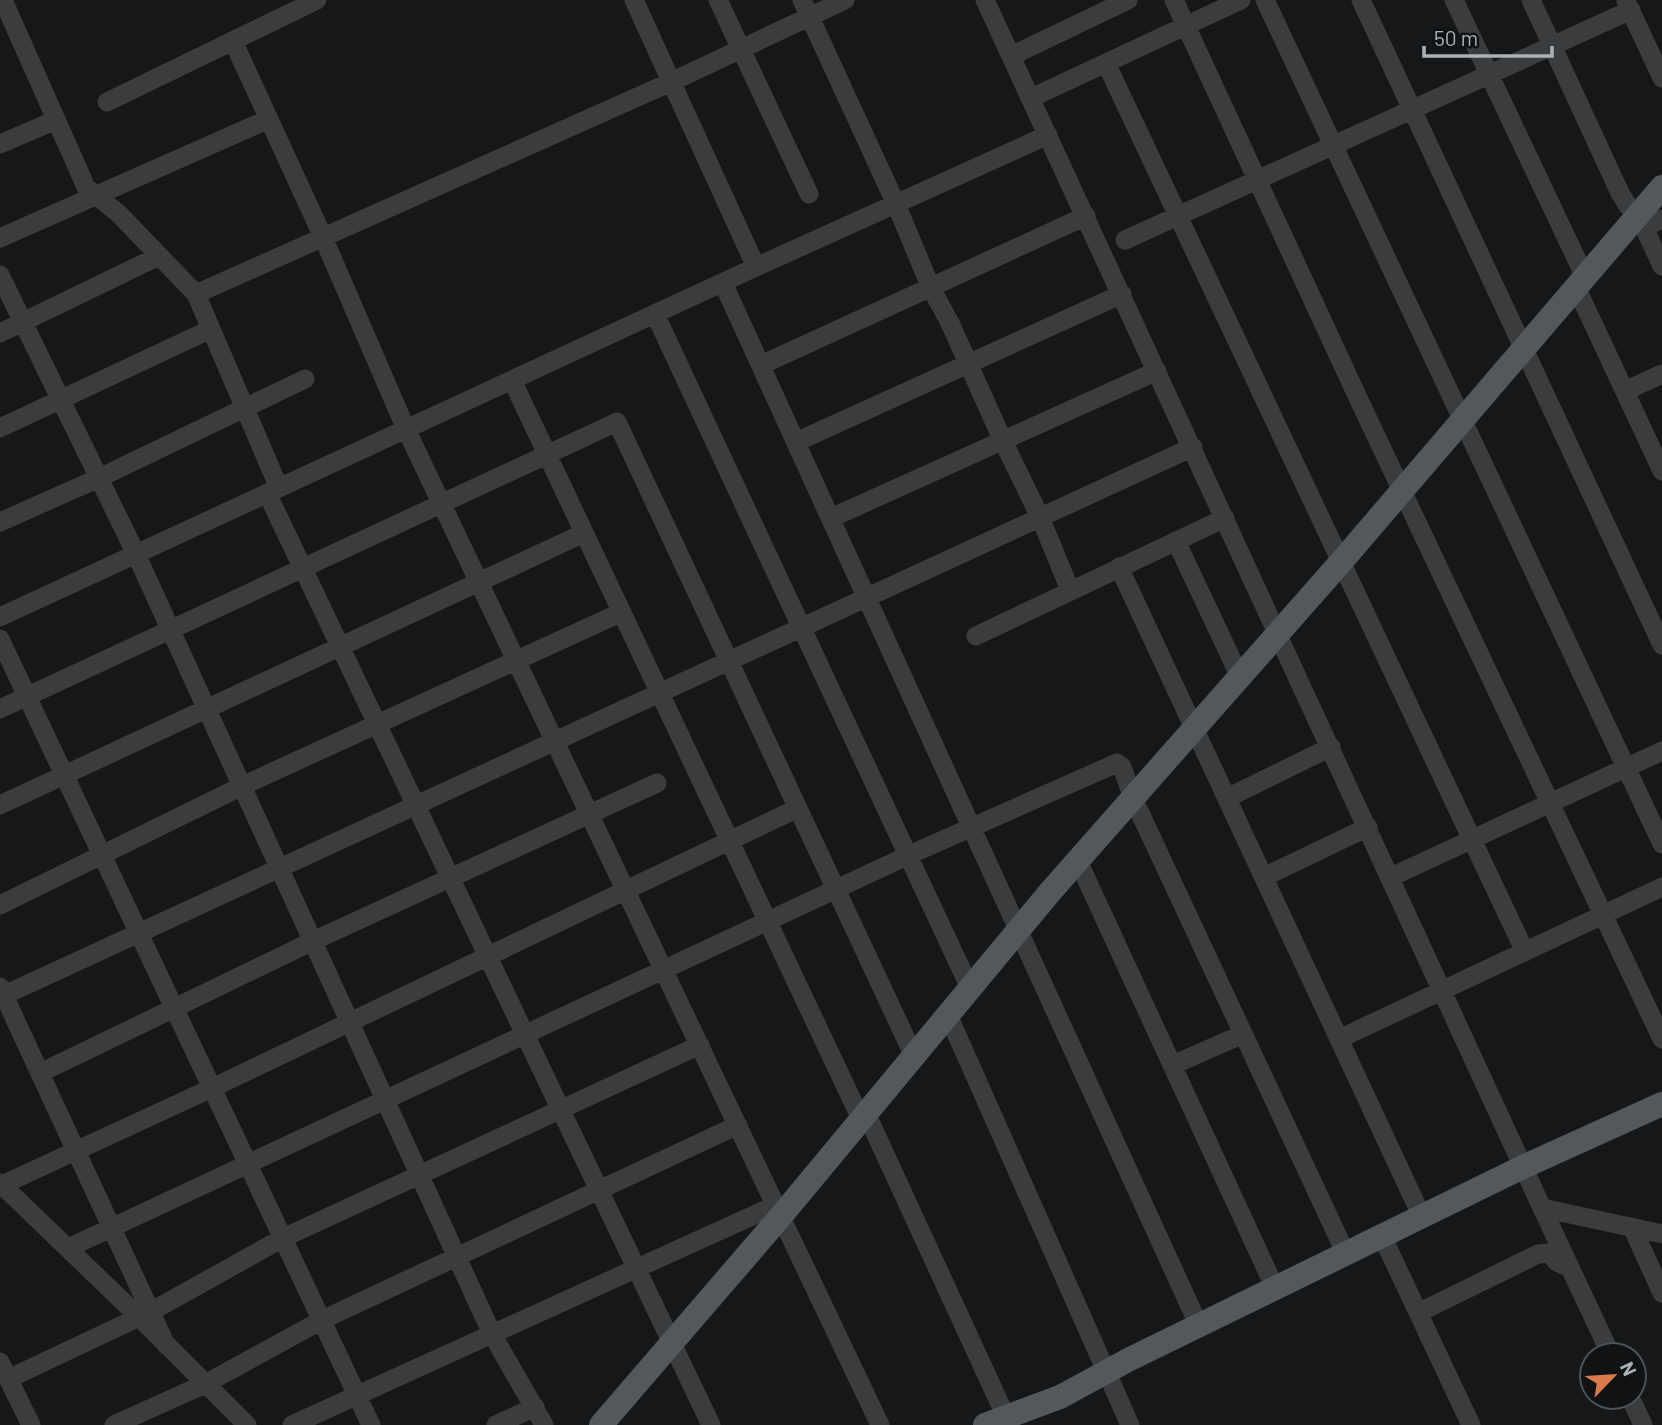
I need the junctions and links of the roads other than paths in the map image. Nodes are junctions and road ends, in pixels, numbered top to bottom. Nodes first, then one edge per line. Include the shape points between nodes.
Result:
1 (317, 0) edge
2 (634, 0) edge
3 (718, 0) edge
4 (845, 0) edge
5 (985, 0) edge
6 (1129, 0) edge
7 (1174, 0) edge
8 (1241, 0) edge
9 (1265, 0) edge
10 (1361, 0) edge
11 (1454, 0) edge
12 (1531, 0) edge
13 (3, 1) edge
14 (1628, 5) edge
15 (806, 9) edge
16 (1186, 26) junction
17 (233, 41) junction
18 (1552, 46) junction
19 (741, 48) junction
20 (1011, 55) junction
21 (1106, 63) junction
22 (1488, 74) junction
23 (1662, 78) edge
24 (671, 82) junction
25 (1031, 98) junction
26 (107, 102) dead end
27 (1413, 108) junction
28 (269, 119) junction
29 (56, 120) junction
30 (1048, 135) junction
31 (0, 144) edge
32 (1335, 146) junction
33 (1258, 180) junction
34 (1662, 187) edge
35 (809, 194) dead end
36 (95, 195) junction
37 (896, 204) junction
38 (1178, 215) junction
39 (1086, 216) junction
40 (1648, 220) edge
41 (323, 237) junction
42 (0, 238) edge
43 (1125, 240) dead end
44 (159, 256) junction
45 (1662, 266) edge
46 (756, 267) junction
47 (0, 275) edge
48 (1581, 282) junction
49 (723, 283) junction
50 (931, 288) junction
51 (196, 294) junction
52 (1122, 294) junction
53 (655, 314) junction
54 (23, 322) junction
55 (211, 329) junction
56 (0, 333) edge
57 (1524, 348) junction
58 (761, 365) junction
59 (968, 365) junction
60 (1157, 371) junction
61 (1662, 374) edge
62 (305, 379) dead end
63 (512, 380) junction
64 (1625, 391) junction
65 (61, 399) junction
66 (244, 407) junction
67 (1463, 419) junction
68 (0, 428) edge
69 (406, 429) junction
70 (1003, 441) junction
71 (796, 442) junction
72 (1193, 447) junction
73 (547, 454) junction
74 (1662, 471) edge
75 (99, 478) junction
76 (1403, 489) junction
77 (273, 491) junction
78 (442, 504) junction
79 (1040, 517) junction
80 (831, 518) junction
81 (1225, 518) junction
82 (0, 522) edge
83 (584, 533) junction
84 (1176, 541) junction
85 (136, 554) junction
86 (1341, 562) junction
87 (1119, 567) junction
88 (303, 568) junction
89 (479, 582) junction
90 (1070, 590) junction
91 (866, 597) junction
92 (622, 612) junction
93 (0, 617) edge
94 (801, 627) junction
95 (170, 630) junction
96 (1279, 633) junction
97 (976, 636) dead end
98 (0, 639) edge
99 (1662, 645) edge
100 (340, 646) junction
101 (517, 661) junction
102 (728, 661) junction
103 (1240, 677) junction
104 (660, 692) junction
105 (27, 697) junction
106 (0, 709) edge
107 (206, 709) junction
108 (377, 723) junction
109 (1194, 728) junction
110 (555, 741) junction
111 (1331, 747) junction
112 (1662, 751) edge
113 (1626, 768) junction
114 (64, 775) junction
115 (657, 783) dead end
116 (242, 786) junction
117 (1133, 797) junction
118 (1227, 798) junction
119 (1551, 803) junction
120 (0, 805) edge
121 (416, 805) junction
122 (798, 808) junction
123 (590, 814) junction
124 (971, 827) junction
125 (1368, 827) junction
126 (1472, 839) junction
127 (730, 841) junction
128 (1662, 844) edge
129 (102, 855) junction
130 (909, 855) junction
131 (1078, 860) junction
132 (279, 868) junction
133 (1264, 877) junction
134 (1391, 877) junction
135 (452, 879) junction
136 (1662, 887) edge
137 (835, 889) junction
138 (626, 890) junction
139 (0, 905) edge
140 (1604, 915) junction
141 (767, 920) junction
142 (1018, 930) junction
143 (139, 933) junction
144 (313, 941) junction
145 (1525, 952) junction
146 (489, 956) junction
147 (664, 968) junction
148 (970, 988) junction
149 (1443, 991) junction
150 (1, 993) edge
151 (175, 1009) junction
152 (948, 1015) junction
153 (350, 1022) junction
154 (526, 1034) junction
155 (1243, 1034) junction
156 (1339, 1039) junction
157 (1662, 1039) edge
158 (700, 1045) junction
159 (914, 1056) junction
160 (1173, 1065) junction
161 (40, 1073) junction
162 (212, 1088) junction
163 (385, 1100) junction
164 (1662, 1104) edge
165 (562, 1109) junction
166 (864, 1116) junction
167 (738, 1125) junction
168 (75, 1150) junction
169 (248, 1164) junction
170 (1527, 1171) junction
171 (420, 1175) junction
172 (1, 1184) edge
173 (600, 1189) junction
174 (1541, 1203) junction
175 (778, 1210) junction
176 (1422, 1217) junction
177 (112, 1227) junction
178 (1632, 1227) junction
179 (1662, 1234) edge
180 (1382, 1236) junction
181 (283, 1238) junction
182 (68, 1248) junction
183 (1346, 1254) junction
184 (457, 1256) junction
185 (1568, 1263) junction
186 (638, 1268) junction
187 (1275, 1288) junction
188 (1662, 1293) edge
189 (1418, 1313) junction
190 (146, 1314) junction
191 (322, 1320) junction
192 (1199, 1326) junction
193 (492, 1334) junction
194 (672, 1340) junction
195 (1604, 1341) edge
196 (4, 1371) edge
197 (1106, 1372) junction
198 (205, 1384) junction
199 (357, 1395) junction
200 (535, 1407) junction
201 (995, 1421) edge
202 (31, 1425) edge
203 (114, 1425) edge
204 (247, 1425) edge
205 (292, 1425) edge
206 (371, 1425) edge
207 (496, 1425) edge
208 (544, 1425) edge
209 (601, 1425) edge
210 (711, 1425) edge
211 (880, 1425) edge
212 (1130, 1425) edge
213 (1471, 1425) edge

1 - 17 street
2 - 24 street
3 - 19 street
4 - 15 street
5 - 20 street
6 - 20 street
7 - 16 street
8 - 16 street
9 - 32 street
10 - 27 street
11 - 22 street
12 - 18 street
13 - 29 street
14 - 18 street
14 - 23 street
15 - 19 street
15 - 37 street
16 - 21 street
16 - 33 street
17 - 26 street
17 - 28 street
18 - 22 street
18 - 40 street via 1620,193 1628,206
19 - 24 street
19 - 35 street
20 - 25 street
21 - 25 street
21 - 38 street
22 - 27 street
22 - 48 street
24 - 41 street
24 - 46 street
25 - 30 street
27 - 32 street
27 - 57 street
28 - 36 street
28 - 41 street
29 - 31 street
29 - 36 street via 86,187
30 - 37 street
30 - 39 street
32 - 33 street
32 - 67 street
33 - 38 street
33 - 76 street
34 - 40 main road
36 - 42 street
36 - 44 street
37 - 46 street
37 - 50 street
38 - 43 street
38 - 86 street
39 - 50 street
39 - 52 street
40 - 45 street
40 - 48 main road
41 - 51 street
41 - 69 street
44 - 51 street
44 - 54 street
46 - 49 street
47 - 54 street
48 - 57 main road
48 - 64 street
49 - 53 street
49 - 58 street
50 - 58 street
50 - 59 street
51 - 55 street
52 - 59 street
52 - 60 street
53 - 63 street
53 - 94 street
54 - 56 street
54 - 65 street
55 - 65 street
55 - 66 street
57 - 67 main road
57 - 99 street
58 - 71 street
59 - 70 street
59 - 71 street
60 - 70 street
60 - 72 street
61 - 64 street
62 - 66 street
63 - 69 street
63 - 73 street
64 - 74 street
65 - 68 street
65 - 75 street
66 - 75 street
66 - 77 street
67 - 76 main road
67 - 113 street
69 - 77 street
69 - 78 street
70 - 79 street
70 - 80 street
71 - 80 street
72 - 79 street
72 - 81 street
73 - 78 street
73 - 83 street
73 - 102 street via 617,422
75 - 82 street
75 - 85 street
76 - 86 main road
76 - 119 street
77 - 85 street
77 - 88 street
78 - 88 street
78 - 89 street
79 - 90 street
79 - 91 street
80 - 91 street
81 - 84 street
81 - 96 street
83 - 89 street
83 - 92 street
84 - 87 street
84 - 103 street
85 - 93 street
85 - 95 street
86 - 96 main road
86 - 126 street
87 - 90 street
87 - 109 street
88 - 95 street
88 - 100 street
89 - 100 street
89 - 101 street
90 - 97 street
91 - 94 street
91 - 124 street
92 - 101 street
92 - 104 street
94 - 102 street
94 - 130 street
95 - 105 street
95 - 107 street
96 - 103 main road
96 - 111 street
98 - 105 street
100 - 107 street
100 - 108 street
101 - 108 street
101 - 110 street
102 - 104 street
102 - 122 street
103 - 109 main road
104 - 110 street
104 - 127 street
105 - 106 street
105 - 114 street
107 - 114 street
107 - 116 street
108 - 116 street
108 - 121 street
109 - 117 main road
109 - 118 street
110 - 121 street
110 - 123 street
111 - 118 street
111 - 125 street
112 - 113 street
113 - 119 street
113 - 128 street
114 - 120 street
114 - 129 street
115 - 123 street
116 - 129 street
116 - 132 street
117 - 124 street via 1117,763
117 - 131 main road
117 - 155 street
118 - 133 street
119 - 126 street
119 - 140 street
121 - 132 street
121 - 135 street
122 - 127 street
122 - 137 street
123 - 135 street
123 - 138 street
124 - 130 street
124 - 142 street
125 - 133 street
125 - 134 street
126 - 134 street
126 - 145 street
127 - 138 street
127 - 141 street
129 - 139 street
129 - 143 street
130 - 137 street
130 - 148 street
131 - 142 main road
131 - 160 street
132 - 143 street
132 - 144 street
133 - 156 street
134 - 149 street
135 - 144 street
135 - 146 street
136 - 140 street
137 - 141 street
137 - 159 street
138 - 146 street
138 - 147 street
140 - 145 street
140 - 157 street
141 - 147 street
141 - 166 street
142 - 148 main road
142 - 192 street
143 - 150 street
143 - 151 street
144 - 151 street
144 - 153 street
145 - 149 street
146 - 153 street
146 - 154 street
147 - 154 street
147 - 158 street
148 - 152 main road
149 - 156 street
149 - 170 street
150 - 161 street
151 - 161 street
151 - 162 street
152 - 159 main road
152 - 197 street
153 - 162 street
153 - 163 street
154 - 163 street
154 - 165 street
155 - 160 street
155 - 183 street
156 - 176 street
158 - 165 street
158 - 167 street
159 - 166 main road
160 - 187 street
161 - 168 street
162 - 168 street
162 - 169 street
163 - 169 street
163 - 171 street
164 - 170 main road
165 - 171 street
165 - 173 street
166 - 175 main road
166 - 201 street
167 - 173 street
167 - 175 street
168 - 172 street
168 - 177 street
169 - 177 street
169 - 181 street
170 - 174 street
170 - 176 main road
171 - 181 street
171 - 184 street
172 - 182 street
173 - 184 street
173 - 186 street
174 - 178 street
174 - 185 street
175 - 186 street
175 - 194 main road
175 - 211 street
176 - 180 main road
177 - 182 street
177 - 190 street
178 - 179 street
178 - 188 street
180 - 183 main road
180 - 189 street
181 - 190 street
181 - 191 street
182 - 190 street
183 - 187 main road
184 - 191 street
184 - 193 street
185 - 189 street via 1557,1262 1549,1253 1538,1254
185 - 195 street
186 - 193 street
186 - 194 street
187 - 192 main road
189 - 213 street
190 - 196 street
190 - 198 street via 166,1345
191 - 198 street
191 - 199 street
192 - 197 main road
193 - 199 street
193 - 200 street
194 - 209 main road
194 - 210 street
196 - 202 street
197 - 201 main road via 1060,1397
197 - 212 street
198 - 203 street
198 - 204 street
199 - 205 street
199 - 206 street
200 - 207 street
200 - 208 street

